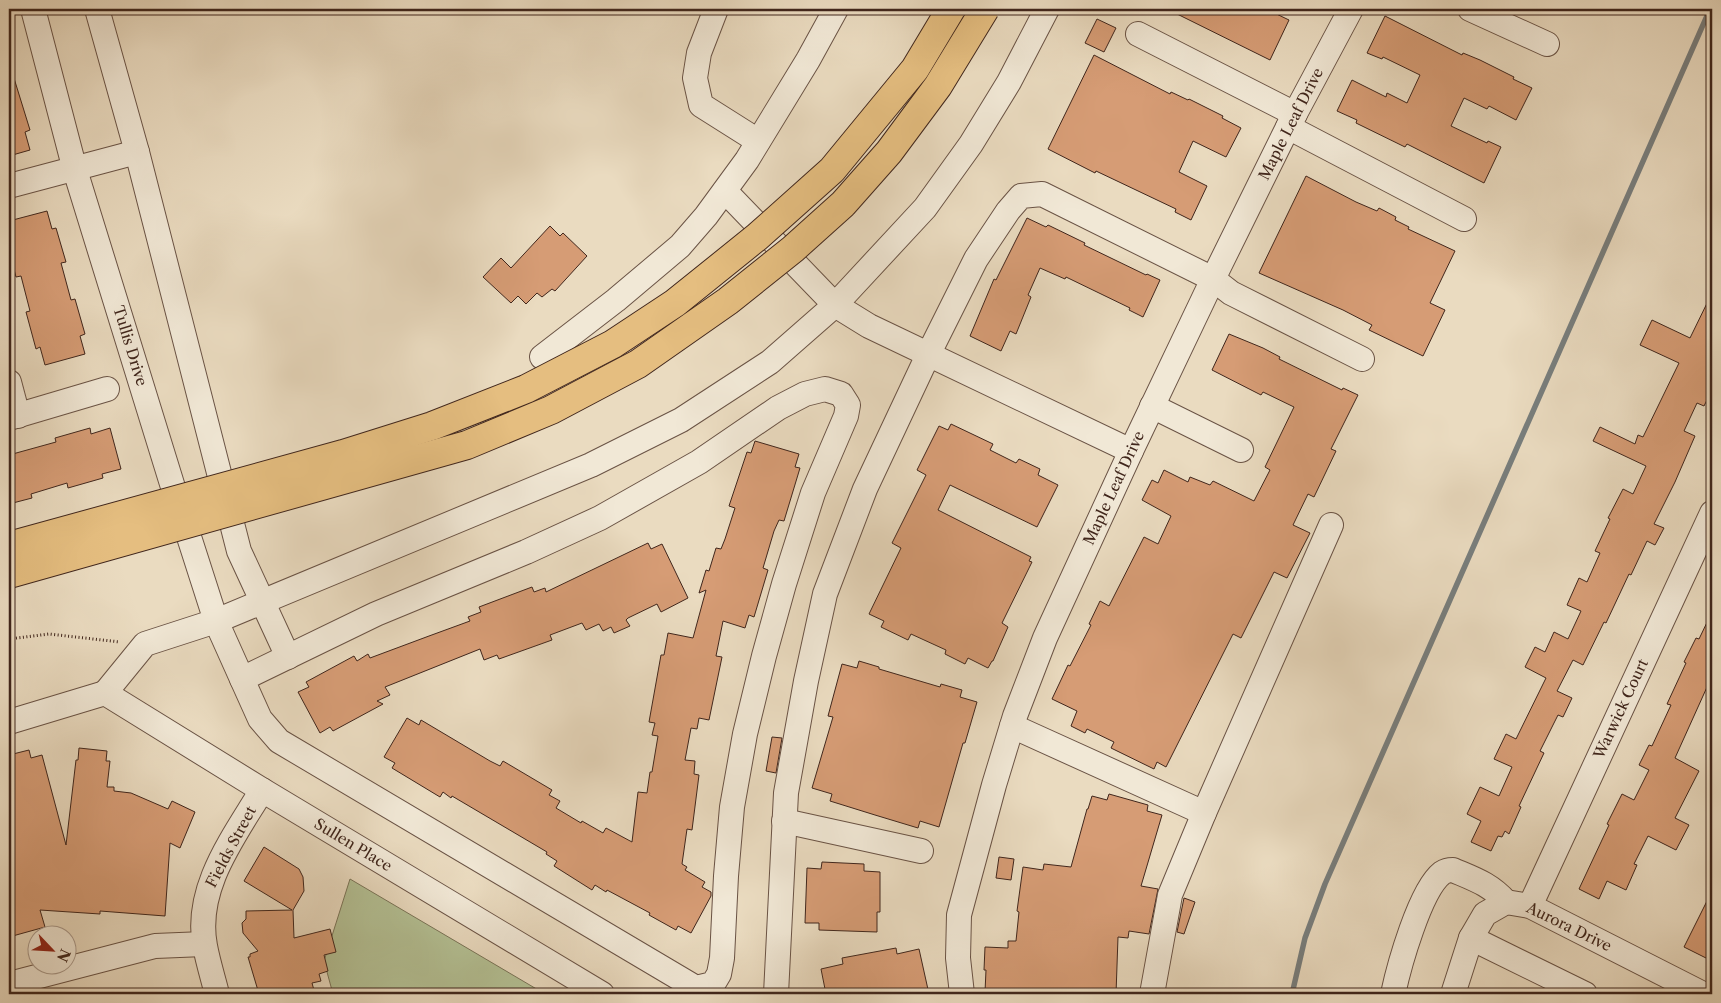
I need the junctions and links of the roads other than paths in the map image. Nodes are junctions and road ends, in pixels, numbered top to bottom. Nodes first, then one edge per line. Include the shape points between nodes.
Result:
1 (32, 9) edge
2 (98, 9) edge
3 (716, 9) edge
4 (836, 9) edge
5 (951, 9) edge
6 (985, 9) edge
7 (1047, 9) edge
8 (1351, 9) edge
9 (1470, 9) edge
10 (1138, 34) dead end
11 (1548, 44) dead end
12 (1291, 120) junction
13 (758, 141) junction
14 (137, 152) junction
15 (75, 170) junction
16 (9, 186) edge
17 (725, 191) junction
18 (1464, 219) dead end
19 (1213, 279) junction
20 (835, 305) junction
21 (928, 355) junction
22 (542, 357) dead end
23 (1362, 359) dead end
24 (9, 382) edge
25 (107, 389) dead end
26 (1152, 406) junction
27 (13, 417) edge
28 (1131, 450) junction
29 (1241, 450) dead end
30 (1712, 513) edge
31 (1331, 524) dead end
32 (9, 546) edge
33 (9, 574) edge
34 (262, 602) junction
35 (216, 621) junction
36 (288, 657) junction
37 (242, 679) junction
38 (105, 693) junction
39 (9, 722) edge
40 (1012, 726) junction
41 (262, 790) junction
42 (1204, 813) junction
43 (784, 821) junction
44 (921, 851) dead end
45 (1506, 902) junction
46 (1530, 906) junction
47 (1472, 938) junction
48 (204, 944) junction
49 (9, 984) edge
50 (1674, 988) edge
51 (217, 994) edge
52 (602, 994) edge
53 (776, 994) edge
54 (962, 994) edge
55 (1152, 994) edge
56 (1393, 994) edge
57 (1453, 994) edge
58 (1585, 994) edge
59 (1703, 994) edge

1 - 15 street, Tullis Drive
2 - 14 street
3 - 13 street via 699,53 695,78 701,105
4 - 13 street
5 - 32 main road, bridge via 915,68 832,170 757,237 675,303 612,344 526,389 432,426 343,454
6 - 33 main road, bridge via 938,86 889,152 843,204 793,250 728,302 638,364 551,410 467,445
7 - 20 street via 1008,82 954,168 925,208
8 - 12 street, Maple Leaf Drive
9 - 11 street
10 - 12 street
12 - 18 street
12 - 19 street, Maple Leaf Drive
13 - 17 street
14 - 15 street
14 - 34 street via 239,551
15 - 16 street
15 - 35 street, Tullis Drive
17 - 20 street
17 - 22 street via 680,246
19 - 21 street via 1042,194 1021,196 976,259
19 - 23 street via 1231,293
19 - 26 street, Maple Leaf Drive
20 - 21 street
20 - 34 street via 770,362 681,420 591,466
21 - 28 street
21 - 43 street via 865,489 825,594 806,681
24 - 27 street
25 - 27 street
26 - 28 street, Maple Leaf Drive
26 - 29 street
28 - 40 street, Maple Leaf Drive via 1045,638
30 - 46 street, Warwick Court
31 - 42 street
34 - 35 street
34 - 36 street
35 - 37 street, Tullis Drive
35 - 38 street via 145,644
36 - 37 street
36 - 37 street, Tullis Drive via 376,614 600,518 699,462 778,408 805,394 824,389 841,394 848,406 813,493 784,584 745,734 732,807 722,958 713,984 696,988 280,741 260,719
38 - 39 street
38 - 41 street, Sullen Place
40 - 42 street
40 - 54 street, Maple Leaf Drive via 959,916 958,958
41 - 48 street, Fields Street via 207,890
41 - 52 street, Sullen Place
42 - 55 street via 1170,895
43 - 44 street
43 - 53 street
45 - 46 street, Aurora Drive
45 - 47 street, Aurora Drive via 1484,914
45 - 56 street via 1487,885 1453,870 1441,874 1417,916
46 - 50 street, Aurora Drive
47 - 57 street, Aurora Drive
47 - 58 street
48 - 49 street via 155,946
48 - 51 street, Fields Street
50 - 59 street, Aurora Drive

